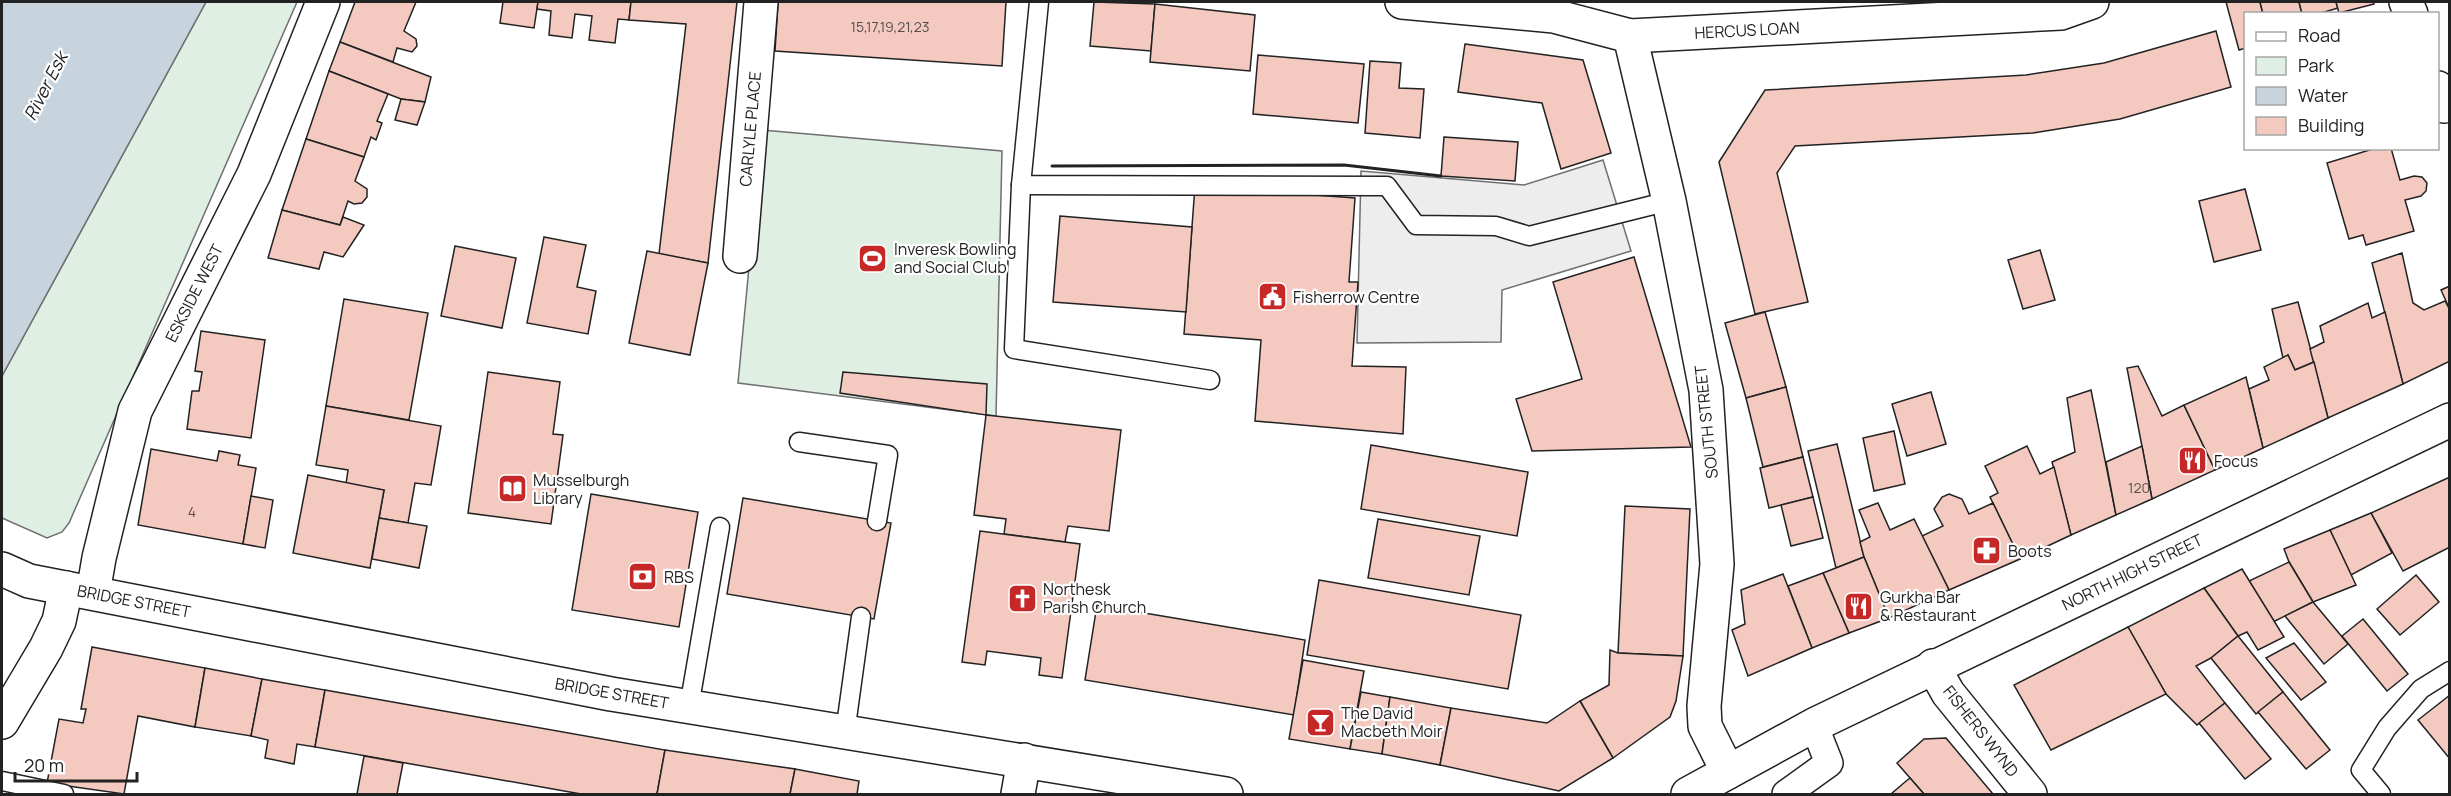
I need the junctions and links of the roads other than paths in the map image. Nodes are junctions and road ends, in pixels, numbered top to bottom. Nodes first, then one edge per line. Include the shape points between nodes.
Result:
1 (323, 2) edge
2 (761, 2) edge
3 (1039, 2) edge
4 (1402, 2) edge
5 (2092, 2) edge
6 (2060, 7) edge
7 (1630, 36) junction
8 (1021, 184) junction
9 (1669, 201) junction
10 (740, 256) dead end
11 (1210, 380) dead end
12 (2450, 420) edge
13 (799, 442) dead end
14 (876, 521) dead end
15 (720, 527) dead end
16 (15, 575) edge
17 (79, 591) junction
18 (861, 617) dead end
19 (1934, 666) junction
20 (2450, 671) edge
21 (689, 707) junction
22 (2, 722) edge
23 (1814, 725) junction
24 (845, 733) junction
25 (1024, 760) junction
26 (1728, 772) junction
27 (2, 780) edge
28 (64, 795) edge
29 (1018, 795) edge
30 (1227, 795) edge
31 (1688, 795) edge
32 (1786, 795) edge
33 (2030, 795) edge
34 (2381, 795) edge

1 - 17 street, ESKSIDE WEST via 254,174 135,411
2 - 10 street, CARLYLE PLACE
3 - 8 lane
4 - 7 street, HERCUS LOAN via 1554,16
5 - 6 street, HERCUS LOAN
6 - 7 street, HERCUS LOAN
7 - 9 street, SOUTH STREET
8 - 9 lane via 1387,186 1416,225 1496,226 1529,236
8 - 11 lane via 1014,349
9 - 26 street, SOUTH STREET via 1706,390 1717,564 1705,726
12 - 19 street, NORTH HIGH STREET
13 - 14 lane via 888,454
15 - 21 lane
16 - 17 street, BRIDGE STREET
17 - 21 street, BRIDGE STREET
17 - 22 street, ESKSIDE WEST
18 - 24 lane
19 - 23 street, NORTH HIGH STREET
19 - 33 street, FISHERS WYND via 1948,693
20 - 34 lane via 2421,689 2400,712 2361,770
21 - 24 street, BRIDGE STREET
23 - 26 street, NORTH HIGH STREET
23 - 32 street via 1829,763
24 - 25 street, BRIDGE STREET
25 - 29 street
25 - 30 street, BRIDGE STREET
26 - 31 street, NORTH HIGH STREET
27 - 28 lane

